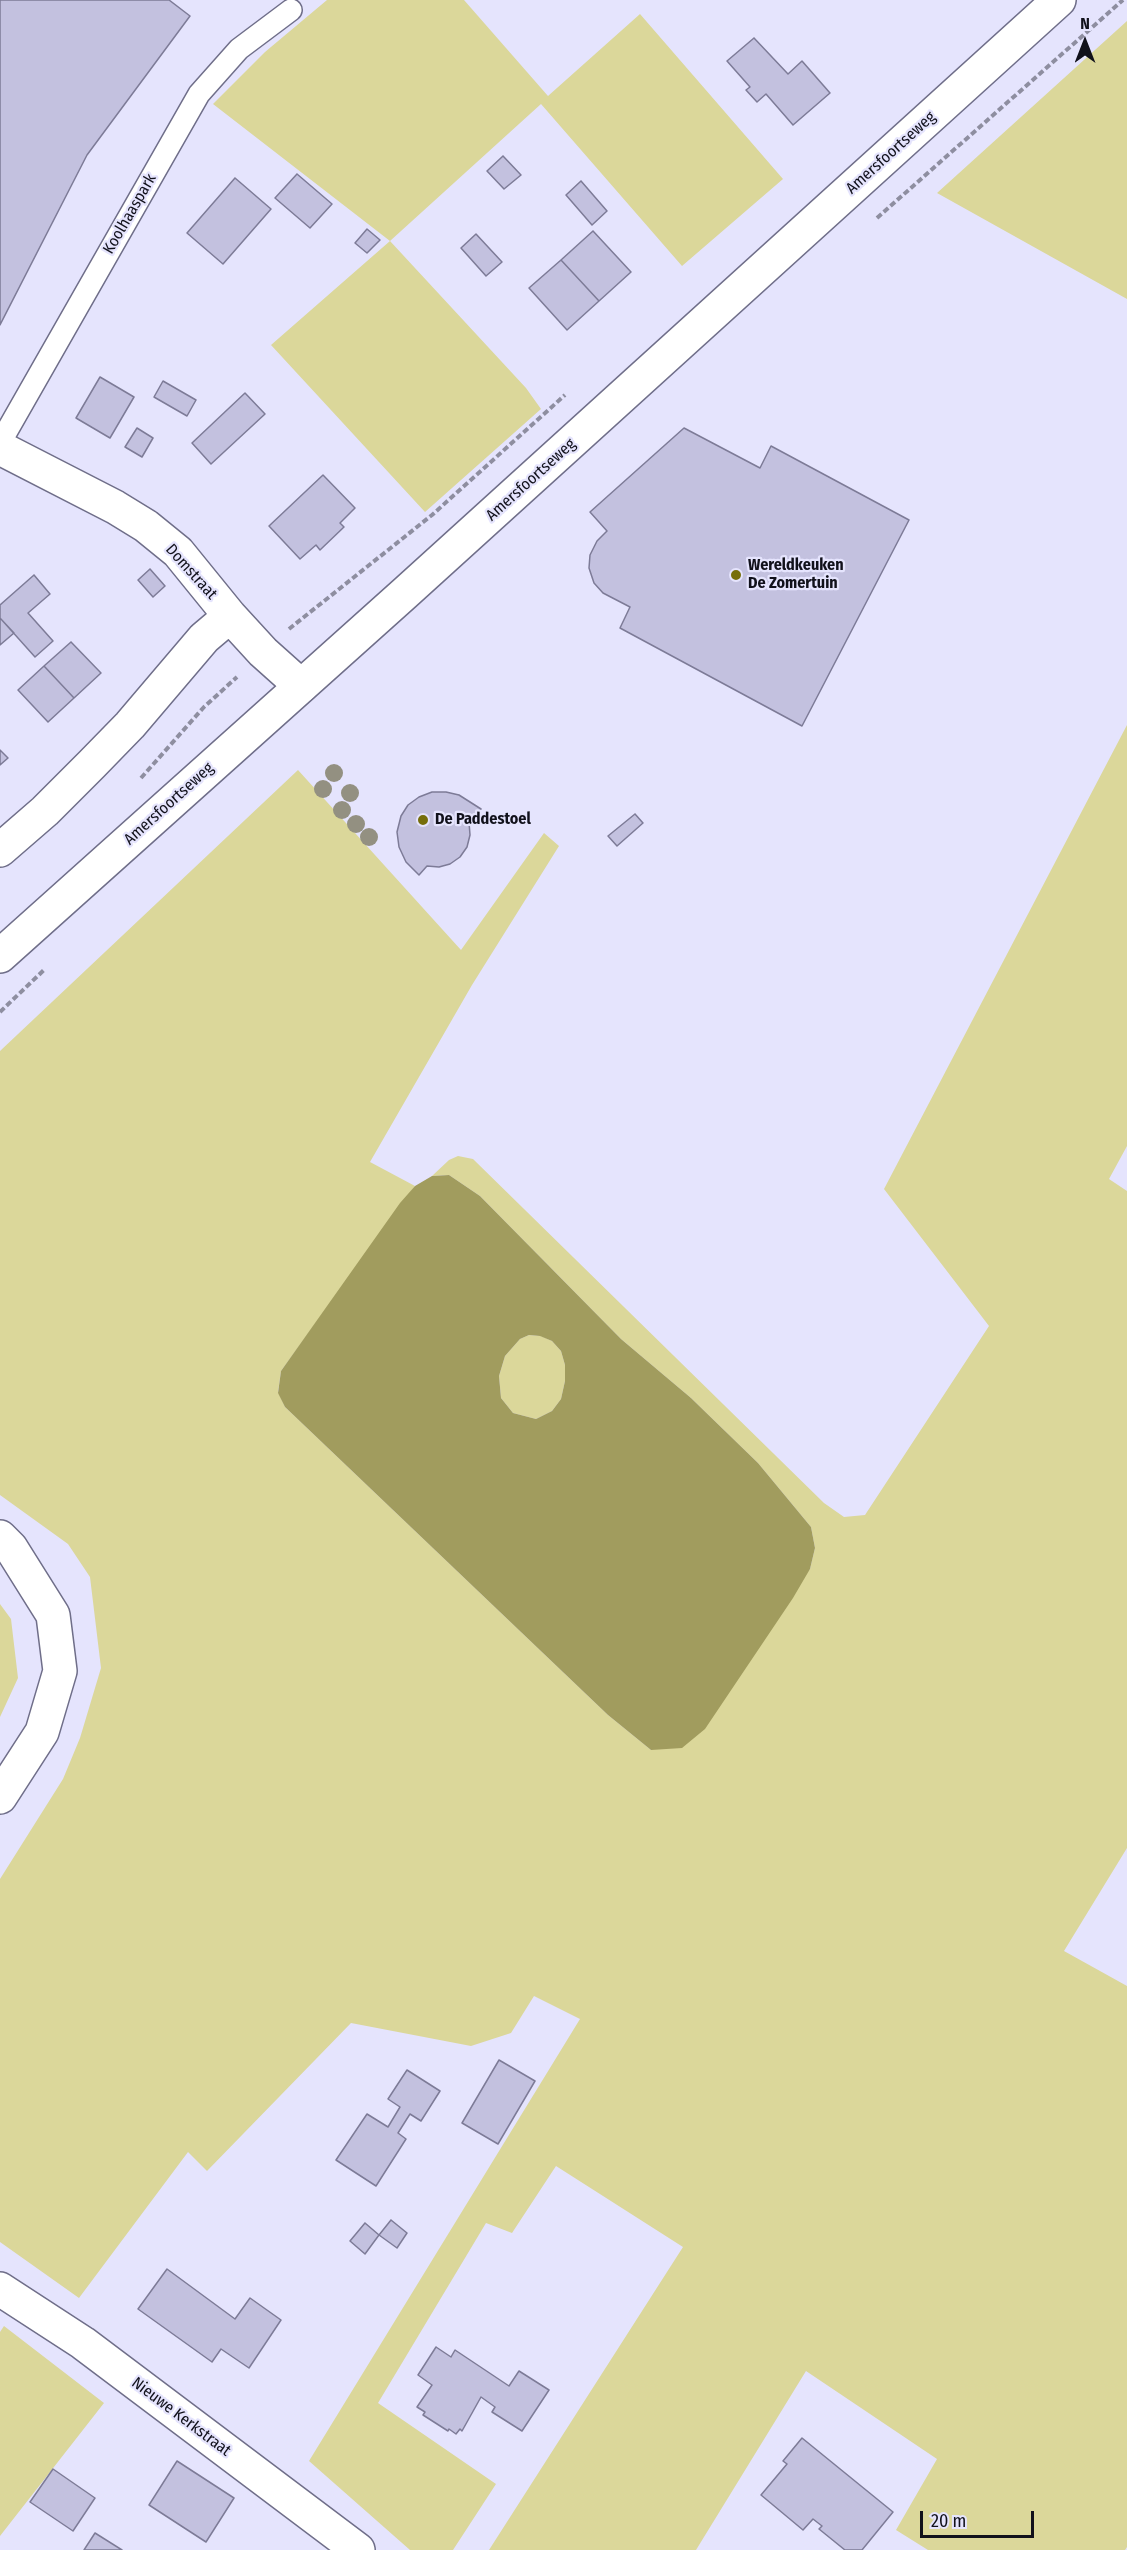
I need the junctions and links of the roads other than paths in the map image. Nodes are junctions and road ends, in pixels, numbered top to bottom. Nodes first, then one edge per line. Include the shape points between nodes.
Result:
1 (1059, 0) edge
2 (291, 10) dead end
3 (0, 446) edge
4 (230, 616) junction
5 (301, 686) junction
6 (0, 850) edge
7 (0, 956) edge
8 (0, 1537) edge
9 (0, 1797) edge
10 (0, 2289) edge
11 (358, 2550) edge

1 - 5 street, Amersfoortseweg
2 - 3 lane, Koolhaaspark via 239,49 199,94
3 - 4 street, Domstraat via 146,526 178,552
4 - 5 street, Domstraat
4 - 6 street via 204,639 92,764
5 - 7 street, Amersfoortseweg
8 - 9 street via 53,1615 60,1671 42,1732
10 - 11 street, Nieuwe Kerkstraat via 83,2343

